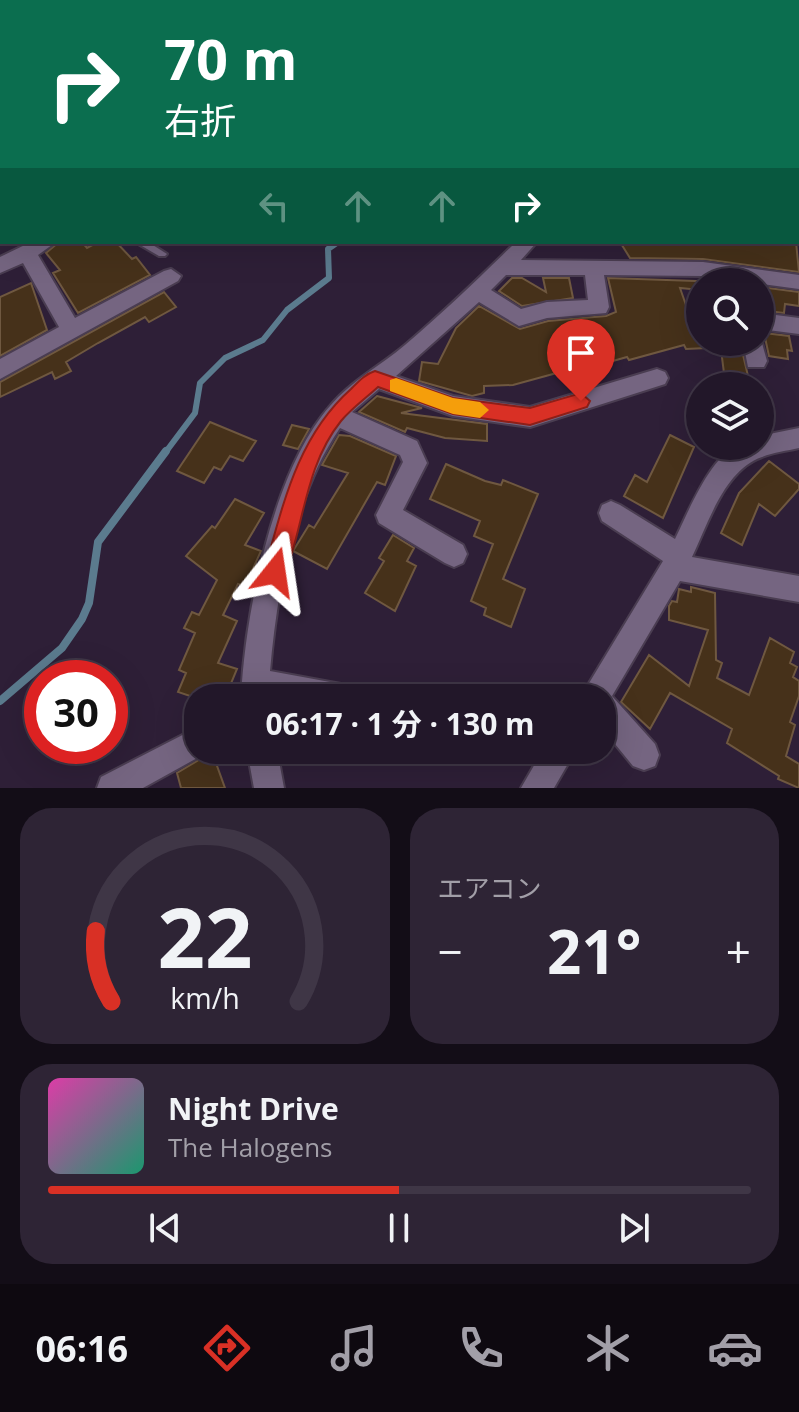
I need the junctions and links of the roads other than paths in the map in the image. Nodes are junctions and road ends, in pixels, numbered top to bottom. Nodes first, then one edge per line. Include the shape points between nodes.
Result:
1 (43, 244) edge
2 (144, 244) edge
3 (526, 244) edge
4 (27, 253) junction
5 (162, 254) dead end
6 (0, 266) edge
7 (503, 267) junction
8 (686, 269) edge
9 (594, 270) junction
10 (171, 276) dead end
11 (774, 280) edge
12 (799, 282) edge
13 (477, 291) junction
14 (798, 319) edge
15 (774, 320) edge
16 (71, 330) junction
17 (0, 370) edge
18 (375, 378) junction
19 (657, 378) dead end
20 (335, 415) junction
21 (799, 438) edge
22 (611, 513) dead end
23 (454, 554) dead end
24 (677, 562) junction
25 (799, 589) edge
26 (256, 684) edge
27 (603, 684) edge
28 (616, 722) edge
29 (184, 749) edge
30 (644, 755) dead end
31 (265, 764) edge
32 (552, 764) edge
33 (112, 788) edge
34 (269, 788) edge
35 (536, 788) edge

1 - 4 street
2 - 5 lane
3 - 7 street
4 - 6 street
4 - 16 street
7 - 9 street
7 - 13 street
8 - 9 street
9 - 13 street via 599,307 547,310 519,318
10 - 16 street
11 - 12 street
13 - 18 street
14 - 15 street
16 - 17 street
18 - 19 street via 453,406 530,417
18 - 20 street
20 - 23 street via 409,448 415,463 388,515
20 - 26 street via 316,444 295,498 262,622
21 - 24 street via 754,448 730,465
22 - 24 street
24 - 25 street
24 - 27 street
28 - 30 street
29 - 33 street
31 - 34 street
32 - 35 street

